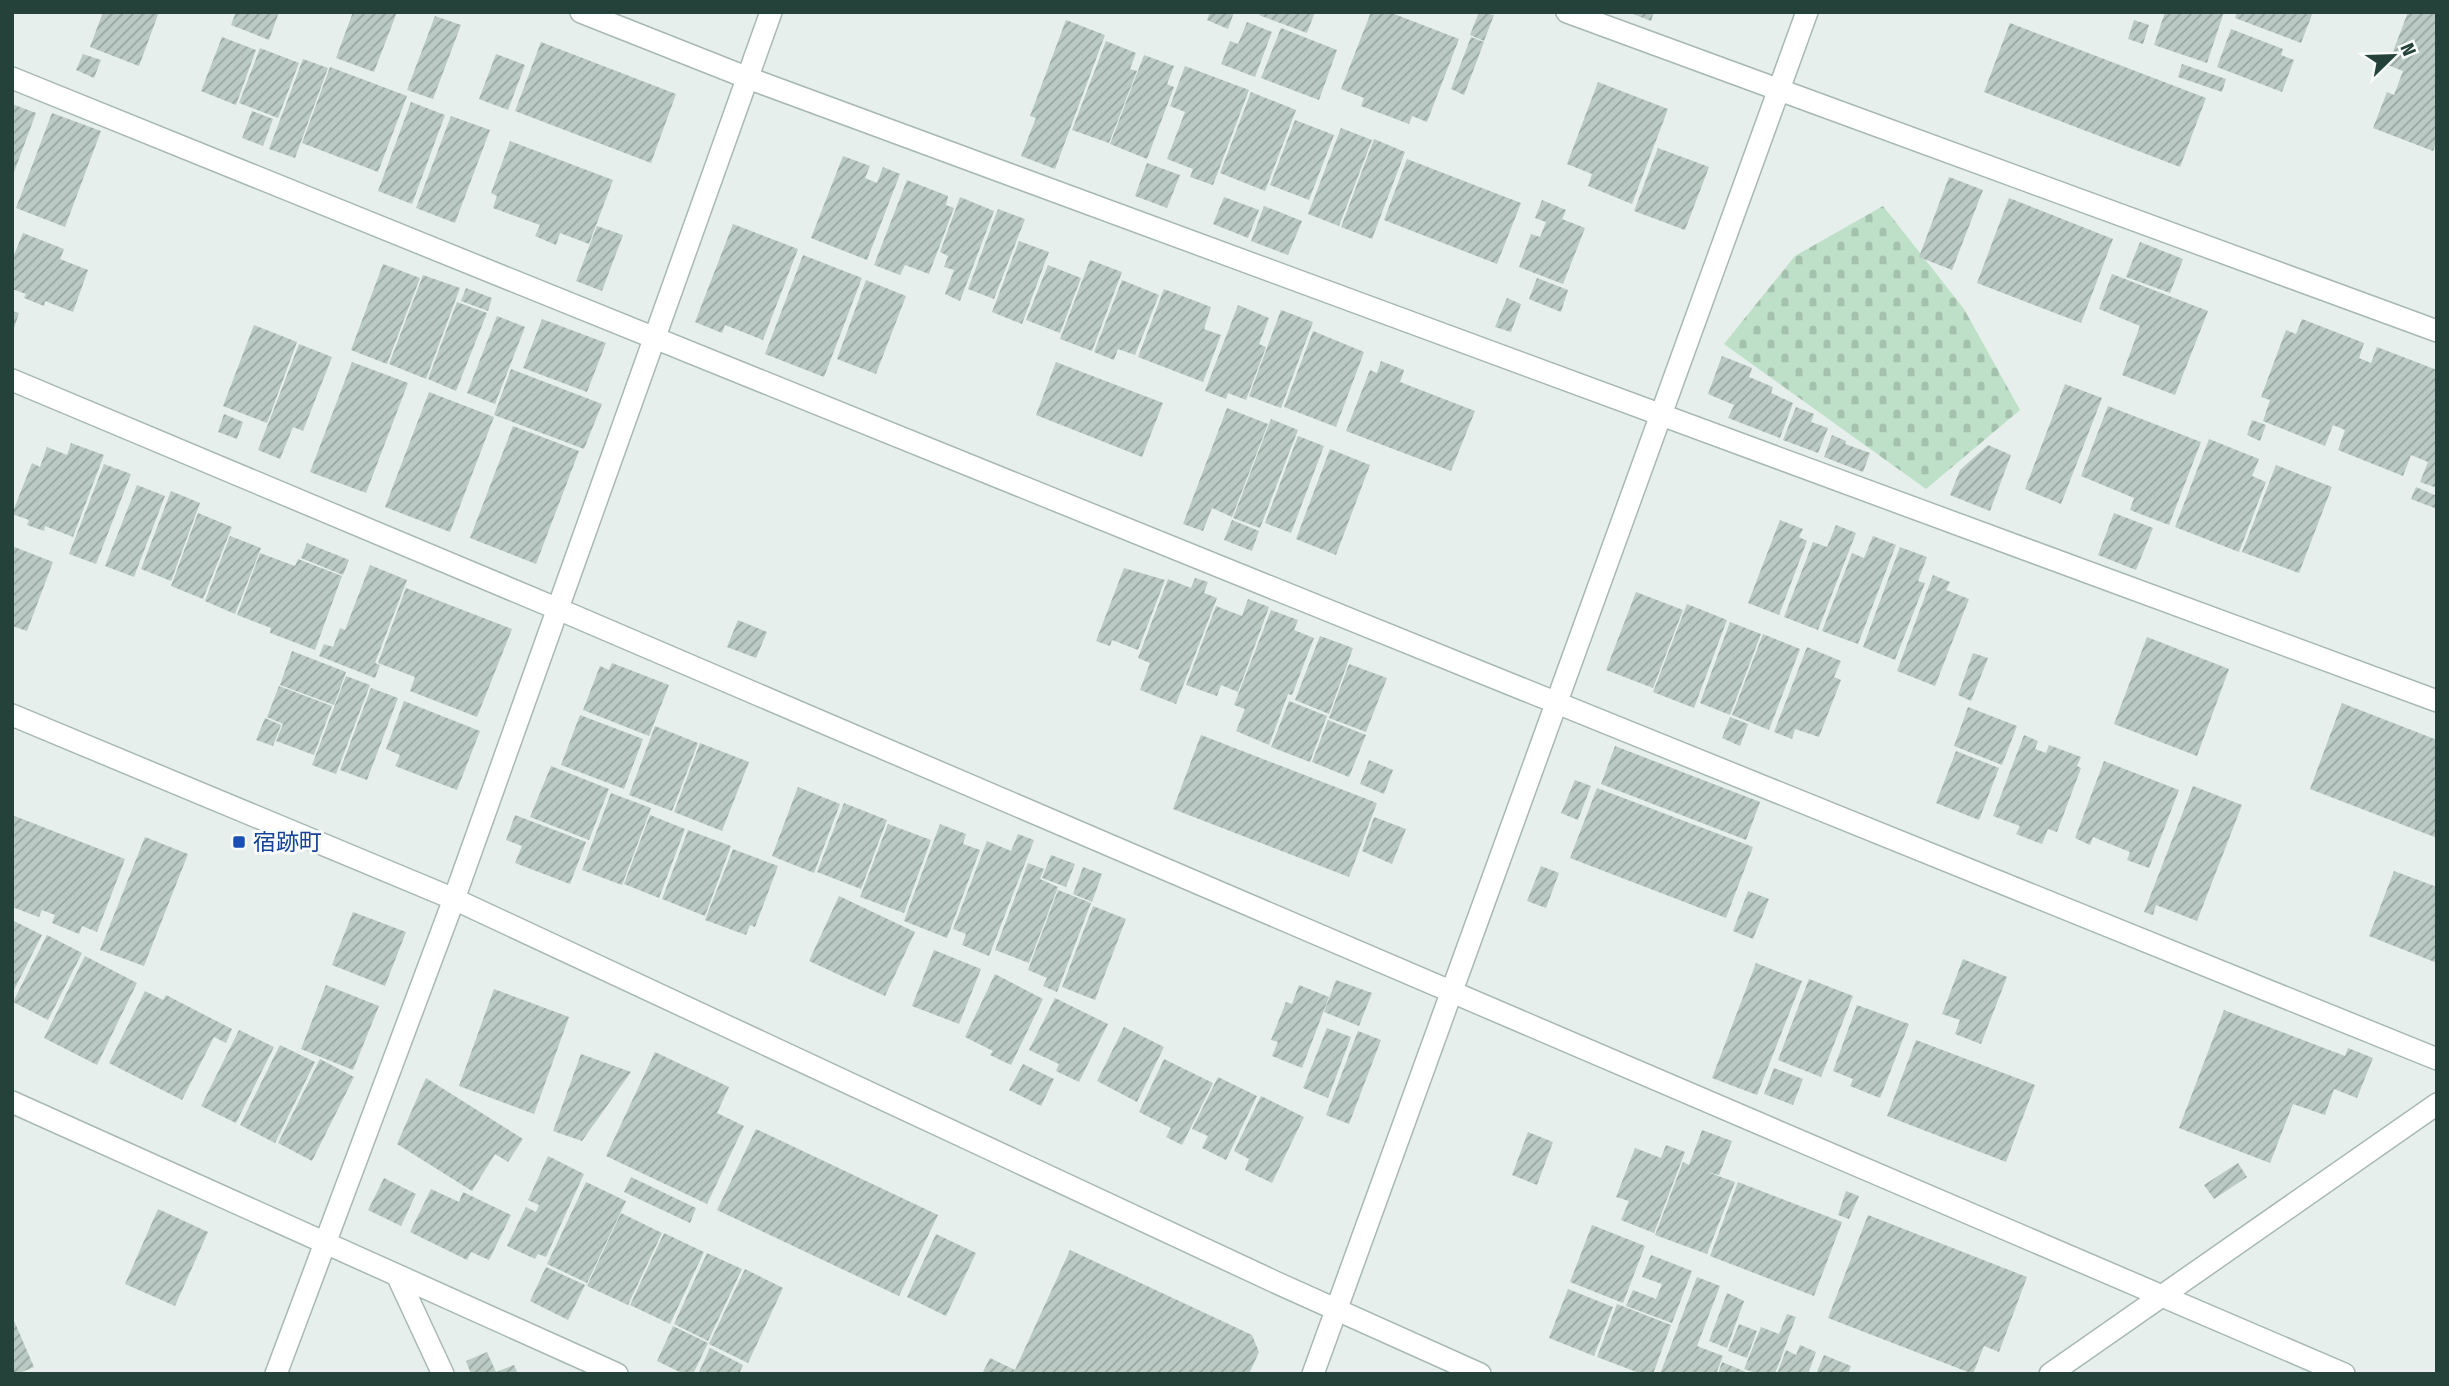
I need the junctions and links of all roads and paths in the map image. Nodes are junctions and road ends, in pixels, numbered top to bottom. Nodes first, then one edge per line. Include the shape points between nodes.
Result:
1 (581, 12) edge
2 (771, 12) edge
3 (1567, 12) edge
4 (1807, 12) edge
5 (12, 78) edge
6 (748, 78) junction
7 (1779, 89) junction
8 (2437, 331) edge
9 (655, 337) junction
10 (12, 380) edge
11 (1661, 415) junction
12 (558, 608) junction
13 (2437, 701) edge
14 (1557, 702) junction
15 (12, 715) edge
16 (454, 899) junction
17 (1451, 993) junction
18 (2437, 1059) edge
19 (12, 1102) edge
20 (2437, 1104) edge
21 (325, 1241) junction
22 (397, 1275) junction
23 (2160, 1296) junction
24 (1336, 1310) junction
25 (276, 1374) edge
26 (443, 1374) edge
27 (617, 1374) edge
28 (1313, 1374) edge
29 (1480, 1374) edge
30 (2050, 1374) edge
31 (2344, 1374) edge

1 - 6 street
2 - 6 street
3 - 7 street
4 - 7 street
5 - 9 street
6 - 9 street
6 - 11 street
7 - 8 street
7 - 11 street
9 - 12 street
9 - 14 street
10 - 12 street
11 - 13 street
11 - 14 street
12 - 16 street
12 - 17 street
14 - 17 street
14 - 18 street
15 - 16 street
16 - 21 street
16 - 24 street
17 - 23 street
17 - 24 street
19 - 21 street
20 - 23 street
21 - 22 street
21 - 25 street
22 - 26 street
22 - 27 street
23 - 30 street
23 - 31 street
24 - 28 street
24 - 29 street

